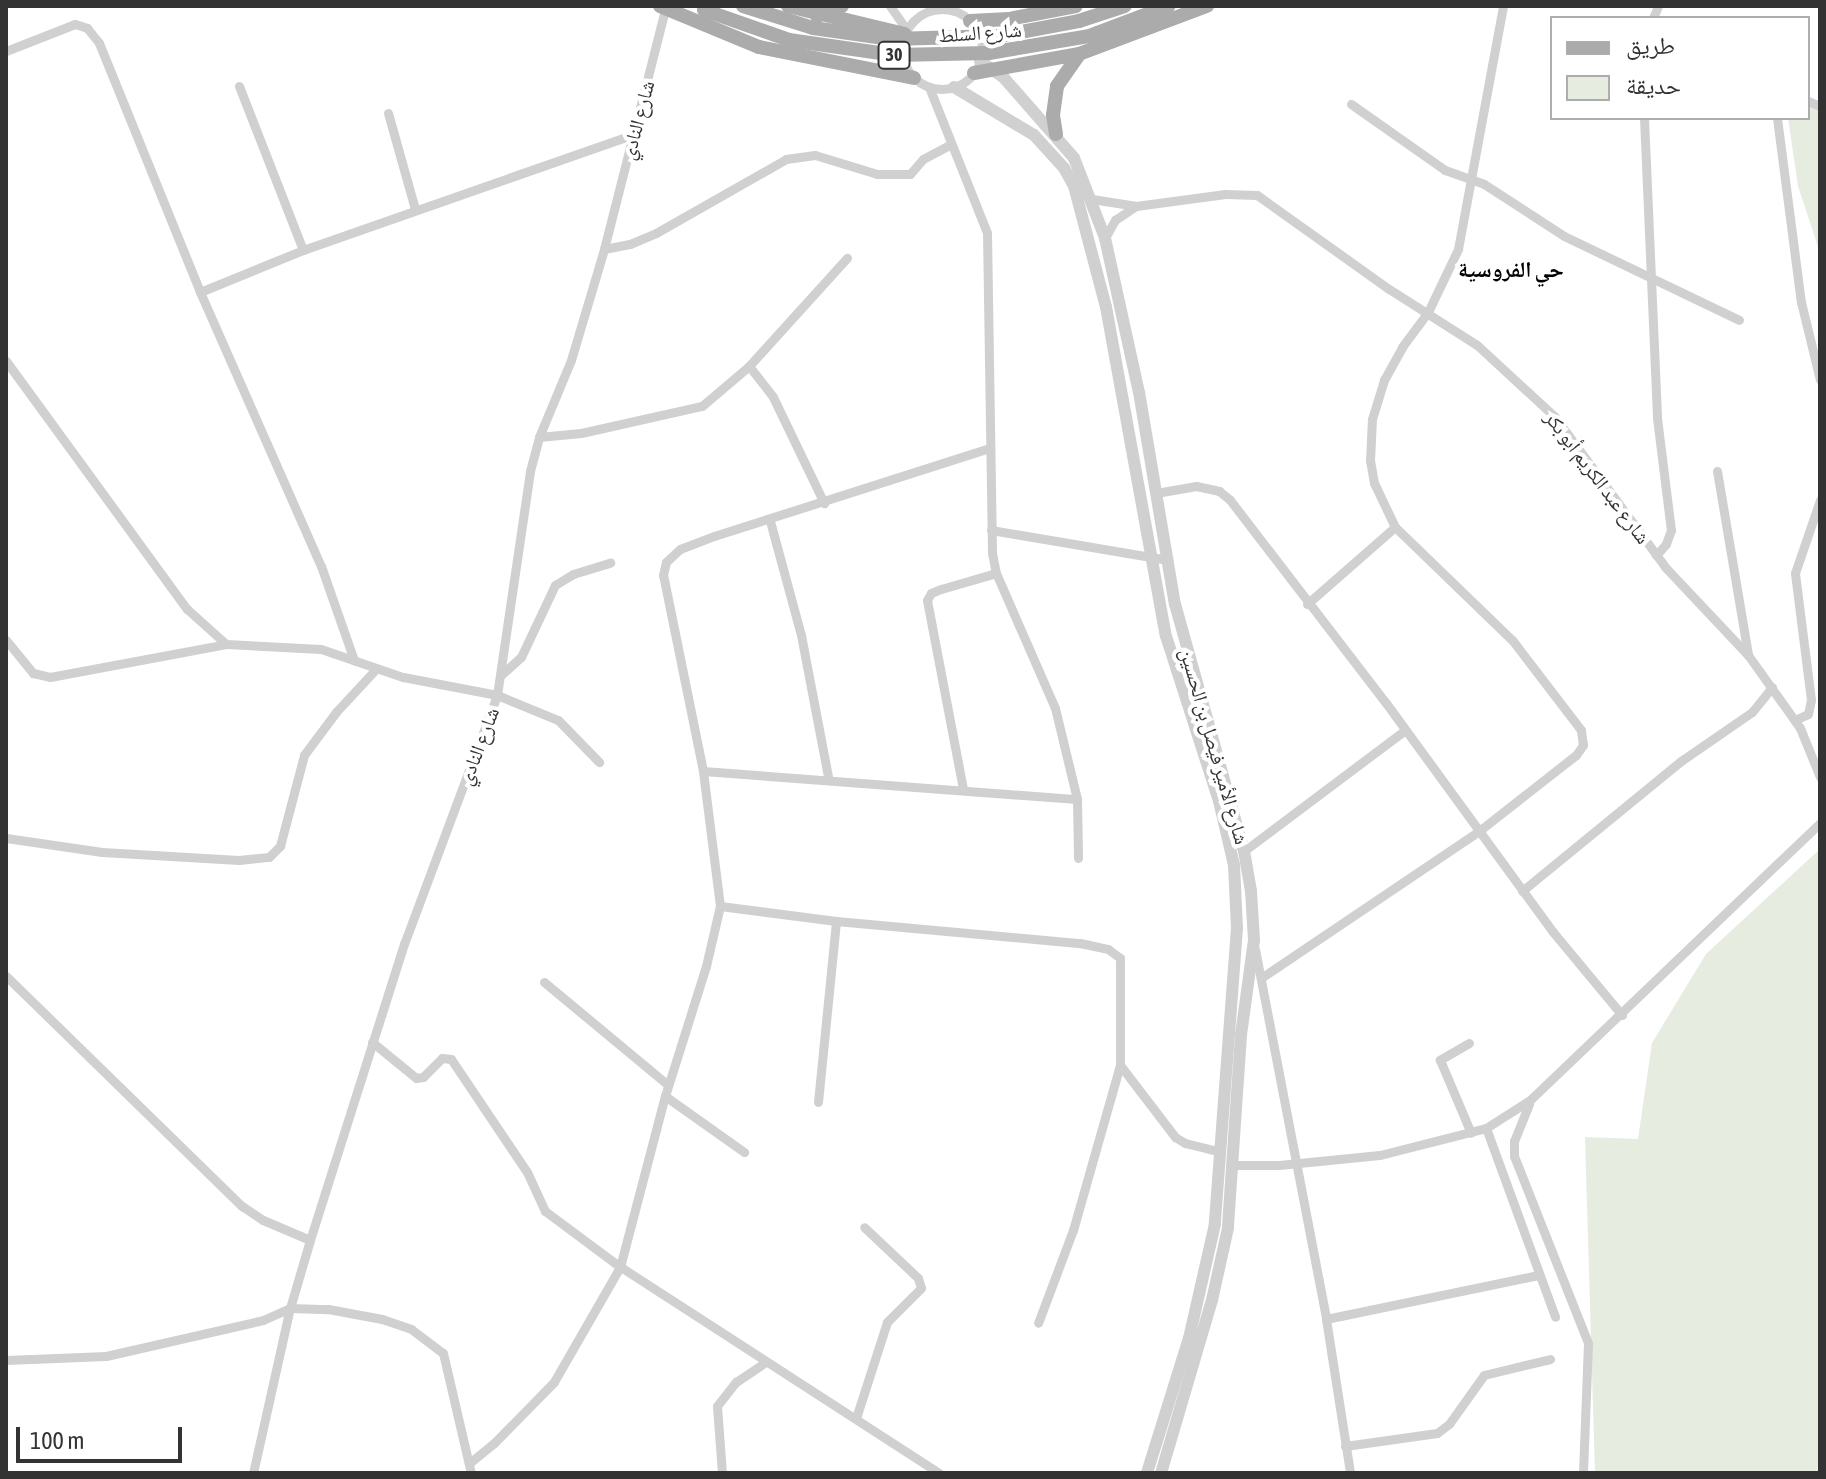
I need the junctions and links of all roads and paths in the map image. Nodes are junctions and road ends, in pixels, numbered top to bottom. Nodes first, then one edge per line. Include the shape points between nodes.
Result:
1 (743, 6) edge
2 (788, 6) edge
3 (842, 6) edge
4 (890, 6) edge
5 (1076, 6) edge
6 (1125, 6) edge
7 (1169, 6) edge
8 (1207, 6) edge
9 (1503, 6) edge
10 (662, 8) edge
11 (701, 8) edge
12 (935, 8) edge
13 (817, 16) junction
14 (970, 21) junction
15 (906, 32) junction
16 (6, 51) edge
17 (1079, 54) junction
18 (977, 67) junction
19 (996, 71) junction
20 (914, 78) junction
21 (239, 86) dead end
22 (929, 87) junction
23 (954, 87) junction
24 (1351, 104) dead end
25 (388, 113) dead end
26 (1644, 120) edge
27 (1777, 120) edge
28 (1056, 134) junction
29 (632, 135) junction
30 (951, 144) junction
31 (1471, 179) junction
32 (1092, 199) junction
33 (1136, 206) junction
34 (415, 209) junction
35 (1105, 238) junction
36 (604, 249) junction
37 (303, 250) junction
38 (847, 258) dead end
39 (1651, 280) junction
40 (200, 292) junction
41 (1428, 312) junction
42 (1739, 320) dead end
43 (6, 361) edge
44 (749, 366) junction
45 (1820, 380) edge
46 (539, 437) junction
47 (990, 448) junction
48 (1717, 471) dead end
49 (1156, 493) junction
50 (1820, 500) edge
51 (824, 503) junction
52 (770, 521) junction
53 (1395, 527) junction
54 (991, 530) junction
55 (1656, 555) junction
56 (1150, 556) junction
57 (1168, 560) junction
58 (610, 563) dead end
59 (996, 573) junction
60 (1307, 604) junction
61 (6, 640) edge
62 (226, 644) junction
63 (11, 653) edge
64 (1748, 655) junction
65 (354, 660) junction
66 (376, 669) junction
67 (501, 675) junction
68 (1772, 687) junction
69 (497, 695) junction
70 (1795, 720) junction
71 (1405, 730) junction
72 (599, 762) dead end
73 (703, 771) junction
74 (828, 777) junction
75 (1820, 777) edge
76 (963, 789) junction
77 (1077, 799) junction
78 (1820, 823) edge
79 (1479, 831) junction
80 (6, 838) edge
81 (1244, 851) junction
82 (1078, 858) dead end
83 (1522, 891) junction
84 (720, 906) junction
85 (836, 921) junction
86 (1254, 940) junction
87 (6, 976) edge
88 (1261, 978) junction
89 (544, 982) dead end
90 (1622, 1015) junction
91 (372, 1042) junction
92 (1469, 1043) dead end
93 (1120, 1065) junction
94 (668, 1085) junction
95 (665, 1096) junction
96 (1530, 1100) junction
97 (818, 1102) dead end
98 (1221, 1128) junction
99 (1486, 1128) junction
100 (1235, 1129) junction
101 (1471, 1133) junction
102 (744, 1152) dead end
103 (1220, 1152) junction
104 (1294, 1164) junction
105 (1234, 1165) junction
106 (1519, 1169) junction
107 (1504, 1178) junction
108 (864, 1227) dead end
109 (310, 1240) junction
110 (620, 1267) junction
111 (1539, 1275) junction
112 (290, 1308) junction
113 (1555, 1317) dead end
114 (1326, 1319) junction
115 (1038, 1323) dead end
116 (1550, 1359) dead end
117 (6, 1360) edge
118 (766, 1362) junction
119 (856, 1418) junction
120 (1345, 1446) junction
121 (470, 1468) edge
122 (253, 1473) edge
123 (722, 1473) edge
124 (939, 1473) edge
125 (1147, 1473) edge
126 (1161, 1473) edge
127 (1350, 1473) edge
128 (1583, 1473) edge

1 - 6 main road, شارع السلط / 30, bridge via 829,31 915,39 1027,32
2 - 13 main road
3 - 13 main road
4 - 15 street
5 - 14 main road
7 - 11 main road, شارع السلط / 30, bridge via 1061,43 923,56 809,44
8 - 17 main road
9 - 31 street
10 - 20 main road via 759,47
10 - 29 street, شارع النادي
12 - 14 street
12 - 15 street
13 - 15 main road
14 - 18 street via 981,43
15 - 20 street via 902,55
16 - 40 street via 75,24 95,36
17 - 19 main road
17 - 28 main road via 1057,86
18 - 19 main road
18 - 23 street
19 - 28 street, شارع الأمير فيصل بن الحسين
20 - 22 street
21 - 37 street
22 - 23 street
22 - 30 street
23 - 56 street, شارع الأمير فيصل بن الحسين via 1034,135 1074,186 1106,307
24 - 31 street via 1437,165
25 - 34 street
26 - 39 street
27 - 45 street via 1801,302
28 - 32 street, شارع الأمير فيصل بن الحسين via 1074,158
29 - 34 street
29 - 36 street, شارع النادي
30 - 36 street via 923,159 910,174 877,174 815,155 786,159 656,233
30 - 47 street via 988,243
31 - 39 street
31 - 41 street via 1458,249
32 - 33 street, شارع عبد الكريم أبو بكر
32 - 35 street, شارع الأمير فيصل بن الحسين
33 - 35 street via 1115,220
33 - 41 street, شارع عبد الكريم أبو بكر via 1257,195
34 - 37 street
35 - 49 street, شارع الأمير فيصل بن الحسين
36 - 46 street, شارع النادي via 571,360
37 - 40 street
38 - 44 street
39 - 42 street
39 - 55 street via 1657,418 1671,530
40 - 65 street via 321,566
41 - 53 street via 1393,362 1372,419 1374,483
41 - 55 street, شارع عبد الكريم أبو بكر via 1477,345 1555,417
43 - 62 street via 187,609
44 - 46 street via 702,406
44 - 51 street via 773,397
46 - 67 street, شارع النادي
47 - 51 street
47 - 54 street
48 - 64 street
49 - 57 street, شارع الأمير فيصل بن الحسين
49 - 60 street via 1196,486 1219,491
50 - 70 street via 1795,573 1811,700 1808,714
51 - 52 street
52 - 73 street via 680,549 663,569
52 - 74 street via 801,635
53 - 60 street
53 - 79 street via 1513,641 1584,738 1576,755
54 - 56 street
54 - 59 street
55 - 64 street, شارع عبد الكريم أبو بكر
56 - 57 street
56 - 98 street, شارع الأمير فيصل بن الحسين via 1166,636 1234,865 1237,928
57 - 81 street, شارع الأمير فيصل بن الحسين via 1192,670
58 - 67 street via 555,585 521,657
59 - 76 street via 941,589 927,600
59 - 77 street via 1051,695
60 - 71 street
61 - 63 street
62 - 63 street via 50,677 33,673
62 - 65 street via 300,647
64 - 68 street, شارع عبد الكريم أبو بكر
65 - 66 street
66 - 69 street
66 - 80 street via 304,755 280,846 269,857 102,852
67 - 69 street, شارع النادي
68 - 70 street, شارع عبد الكريم أبو بكر
68 - 83 street via 1752,712 1681,761
69 - 72 street via 558,720
69 - 91 street, شارع النادي
70 - 75 street, شارع عبد الكريم أبو بكر
71 - 79 street
71 - 81 street
73 - 74 street
73 - 84 street
74 - 76 street
76 - 77 street
77 - 82 street
78 - 90 street
79 - 83 street
79 - 88 street
81 - 86 street, شارع الأمير فيصل بن الحسين
83 - 90 street
84 - 85 street
84 - 94 street
85 - 93 street via 1108,949 1122,962
85 - 97 street
86 - 88 street
86 - 100 street, شارع الأمير فيصل بن الحسين
87 - 109 street via 242,1206
88 - 104 street
89 - 94 street
90 - 96 street
91 - 109 street, شارع النادي
91 - 110 street via 416,1078 442,1058 451,1059 527,1172 545,1211
92 - 101 street via 1440,1060
93 - 103 street via 1175,1137
93 - 115 street via 1073,1230
94 - 95 street
95 - 102 street
95 - 110 street
96 - 99 street
96 - 106 street via 1514,1141
98 - 100 street
98 - 103 street, شارع الأمير فيصل بن الحسين
99 - 101 street
99 - 107 street
100 - 105 street, شارع الأمير فيصل بن الحسين
101 - 104 street via 1380,1155
103 - 125 street, شارع الأمير فيصل بن الحسين via 1209,1258
104 - 105 street
104 - 114 street
105 - 126 street, شارع الأمير فيصل بن الحسين via 1219,1271
106 - 107 street
106 - 128 street via 1588,1343
107 - 111 street
108 - 119 street via 918,1278 921,1288 887,1322
109 - 112 street, شارع النادي
110 - 118 street
110 - 121 street via 554,1382
111 - 113 street
111 - 114 street
112 - 117 street via 263,1320 106,1356
112 - 121 street via 382,1319 434,1344 446,1362
112 - 122 street, شارع النادي
114 - 120 street
116 - 120 street via 1484,1375 1437,1433
118 - 119 street
118 - 123 street via 736,1382 717,1406
119 - 124 street
120 - 127 street

